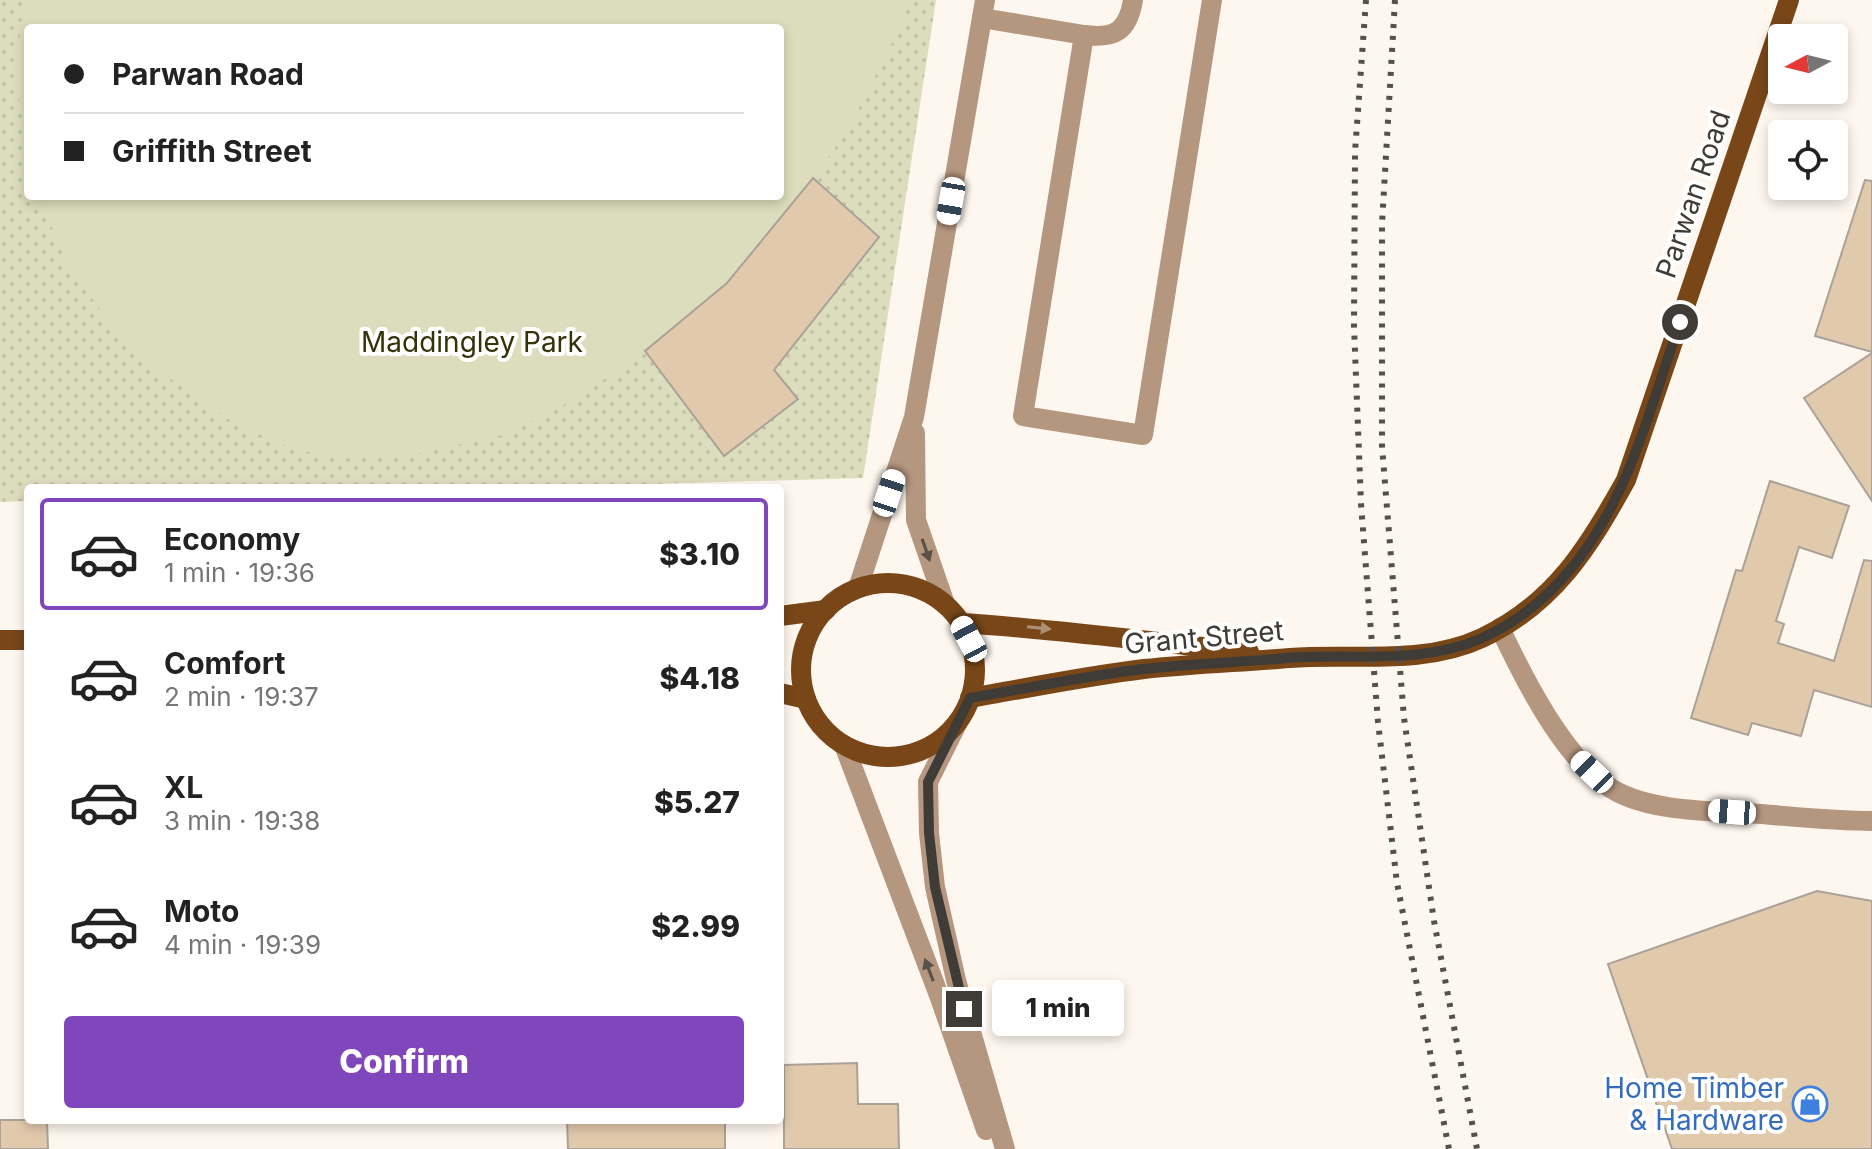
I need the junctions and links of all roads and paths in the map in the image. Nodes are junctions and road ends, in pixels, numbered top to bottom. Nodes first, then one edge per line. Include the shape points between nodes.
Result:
1 (1133, 0) edge
2 (1212, 0) edge
3 (1789, 0) edge
4 (984, 9) edge
5 (1084, 35) junction
6 (914, 417) junction
7 (858, 588) junction
8 (945, 604) junction
9 (826, 610) junction
10 (784, 615) edge
11 (961, 623) junction
12 (1500, 628) junction
13 (0, 640) edge
14 (24, 640) edge
15 (1300, 657) junction
16 (784, 694) edge
17 (970, 698) junction
18 (806, 699) junction
19 (958, 722) junction
20 (844, 745) junction
21 (1872, 821) edge
22 (993, 1149) edge
23 (1005, 1149) edge

1 - 5 street via 1125,26 1100,37
2 - 5 street via 1143,435 1023,416
3 - 12 main road, Parwan Road via 1626,480 1574,565 1538,604
4 - 5 street
4 - 6 street
6 - 7 street
6 -> 8 street via 916,520
7 - 8 main road via 902,584
7 - 9 main road
8 - 11 main road
9 - 10 main road
9 - 18 main road via 805,645 801,670
11 -> 15 main road, Grant Street
11 - 17 main road via 973,652
12 - 15 main road, Parwan Road via 1479,639 1399,657
12 - 21 street via 1536,700 1578,758 1606,786 1633,799 1672,807
13 - 14 main road
15 - 17 main road, Grant Street via 1142,669
16 - 18 main road
17 - 19 main road
18 - 20 main road via 823,728
19 - 20 main road via 939,741 901,756 872,756
19 - 23 street via 928,782 932,860 956,980
22 -> 20 street

